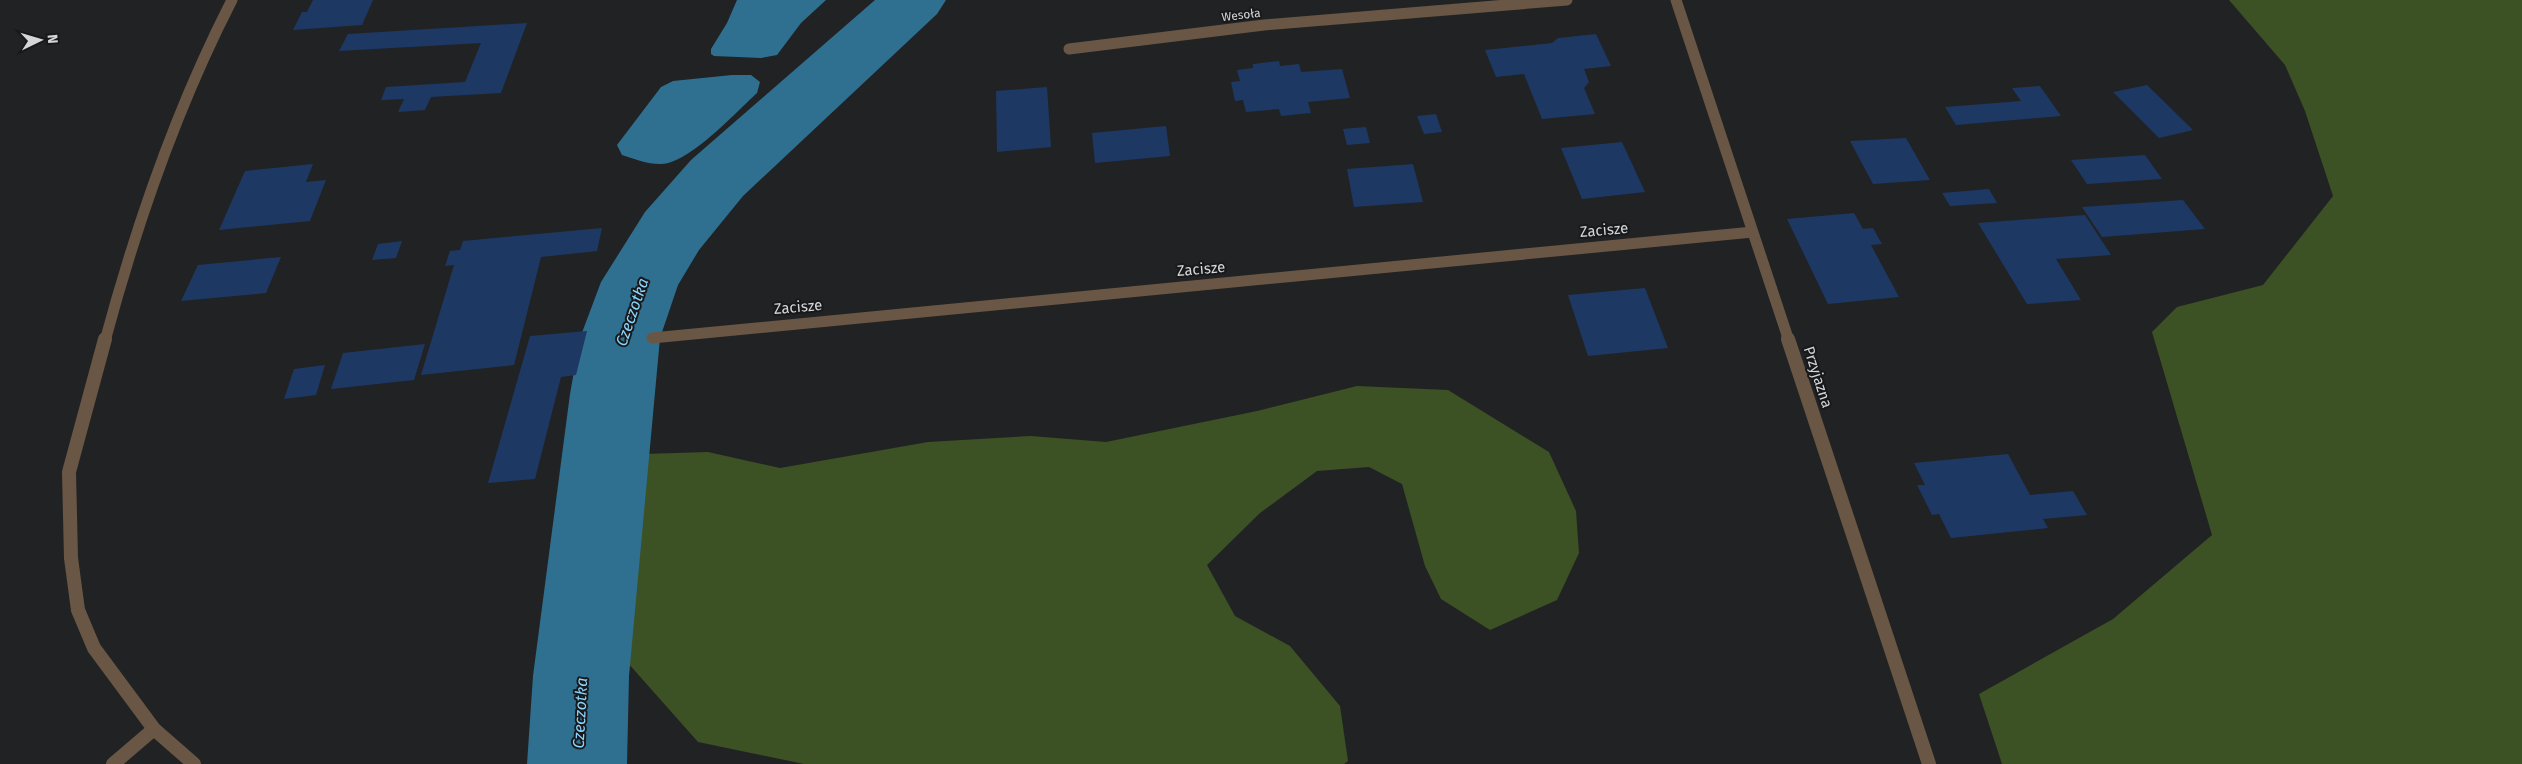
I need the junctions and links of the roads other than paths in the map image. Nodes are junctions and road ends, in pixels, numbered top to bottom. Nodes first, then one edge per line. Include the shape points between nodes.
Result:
1 (232, 0) edge
2 (1567, 0) edge
3 (1676, 0) edge
4 (1069, 49) dead end
5 (1753, 232) junction
6 (652, 338) dead end
7 (154, 729) junction
8 (113, 764) edge
9 (194, 764) edge
10 (1929, 764) edge

1 - 7 street via 200,62 164,152 116,302 69,472 71,558 78,610 94,648
2 - 4 street, Wesoła via 1264,25
3 - 5 street, Przyjazna
5 - 6 street, Zacisze
5 - 10 street, Przyjazna
7 - 8 street
7 - 9 street

